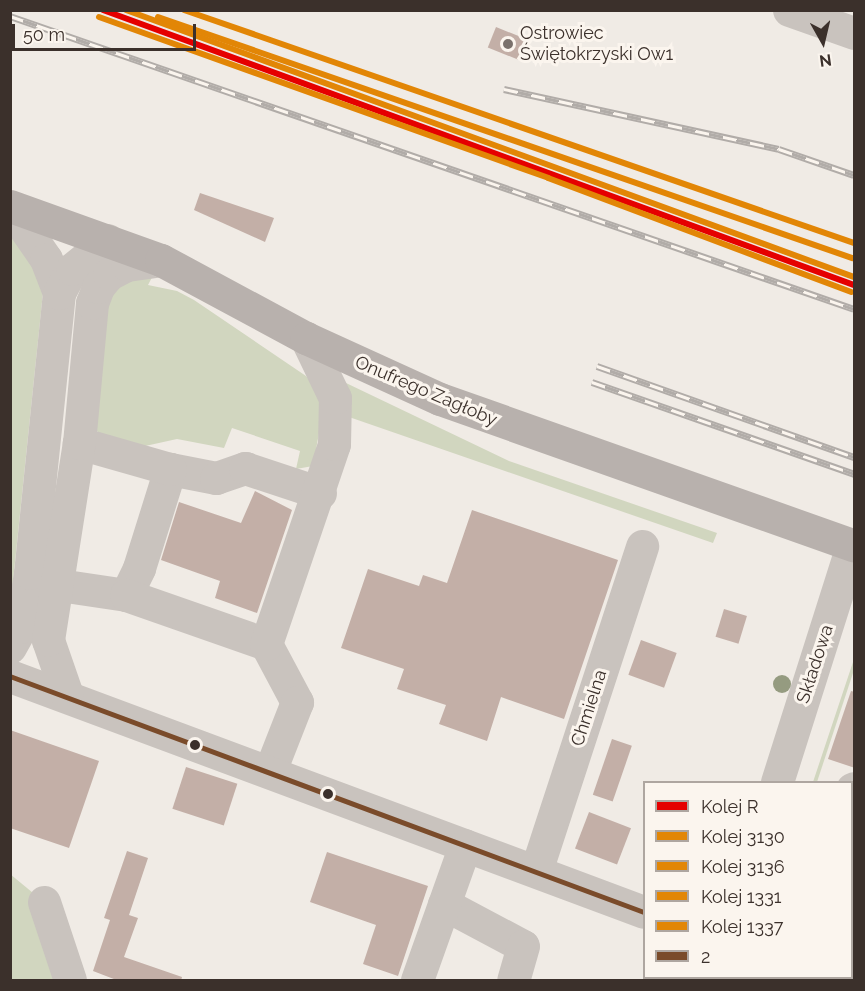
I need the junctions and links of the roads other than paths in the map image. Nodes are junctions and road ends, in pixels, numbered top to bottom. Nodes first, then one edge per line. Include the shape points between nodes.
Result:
1 (789, 10) edge
2 (855, 33) edge
3 (10, 206) edge
4 (108, 240) junction
5 (160, 260) junction
6 (59, 293) junction
7 (306, 338) junction
8 (80, 443) junction
9 (170, 469) junction
10 (320, 493) junction
11 (642, 546) dead end
12 (853, 546) edge
13 (30, 573) junction
14 (59, 585) junction
15 (126, 595) junction
16 (266, 644) junction
17 (10, 647) edge
18 (19, 682) edge
19 (67, 695) junction
20 (270, 771) junction
21 (778, 781) edge
22 (465, 845) junction
23 (536, 871) junction
24 (44, 902) dead end
25 (444, 904) junction
26 (643, 911) edge
27 (426, 978) edge
28 (70, 981) edge
29 (513, 981) edge

1 - 2 street
3 - 4 main road, Onufrego Zagłoby
3 - 6 street via 46,259
4 - 5 main road, Onufrego Zagłoby
4 - 6 street via 72,269
5 - 7 main road, Onufrego Zagłoby
5 - 8 street via 117,270 103,280 95,295
6 - 13 street
7 - 10 street via 337,407 334,444
7 - 12 main road, Onufrego Zagłoby via 401,383 519,430
8 - 9 street
8 - 14 street
9 - 10 street via 216,478 245,468
9 - 15 street via 139,568
10 - 16 street
11 - 23 street, Chmielna
12 - 21 street, Składowa
13 - 14 street
13 - 17 street via 21,627
14 - 15 street
14 - 19 street via 48,640
15 - 16 street
16 - 20 street via 297,702
18 - 19 street
19 - 20 street
20 - 22 street
22 - 23 street
22 - 25 street
23 - 26 street
24 - 28 street
25 - 27 street
25 - 29 street via 523,946

